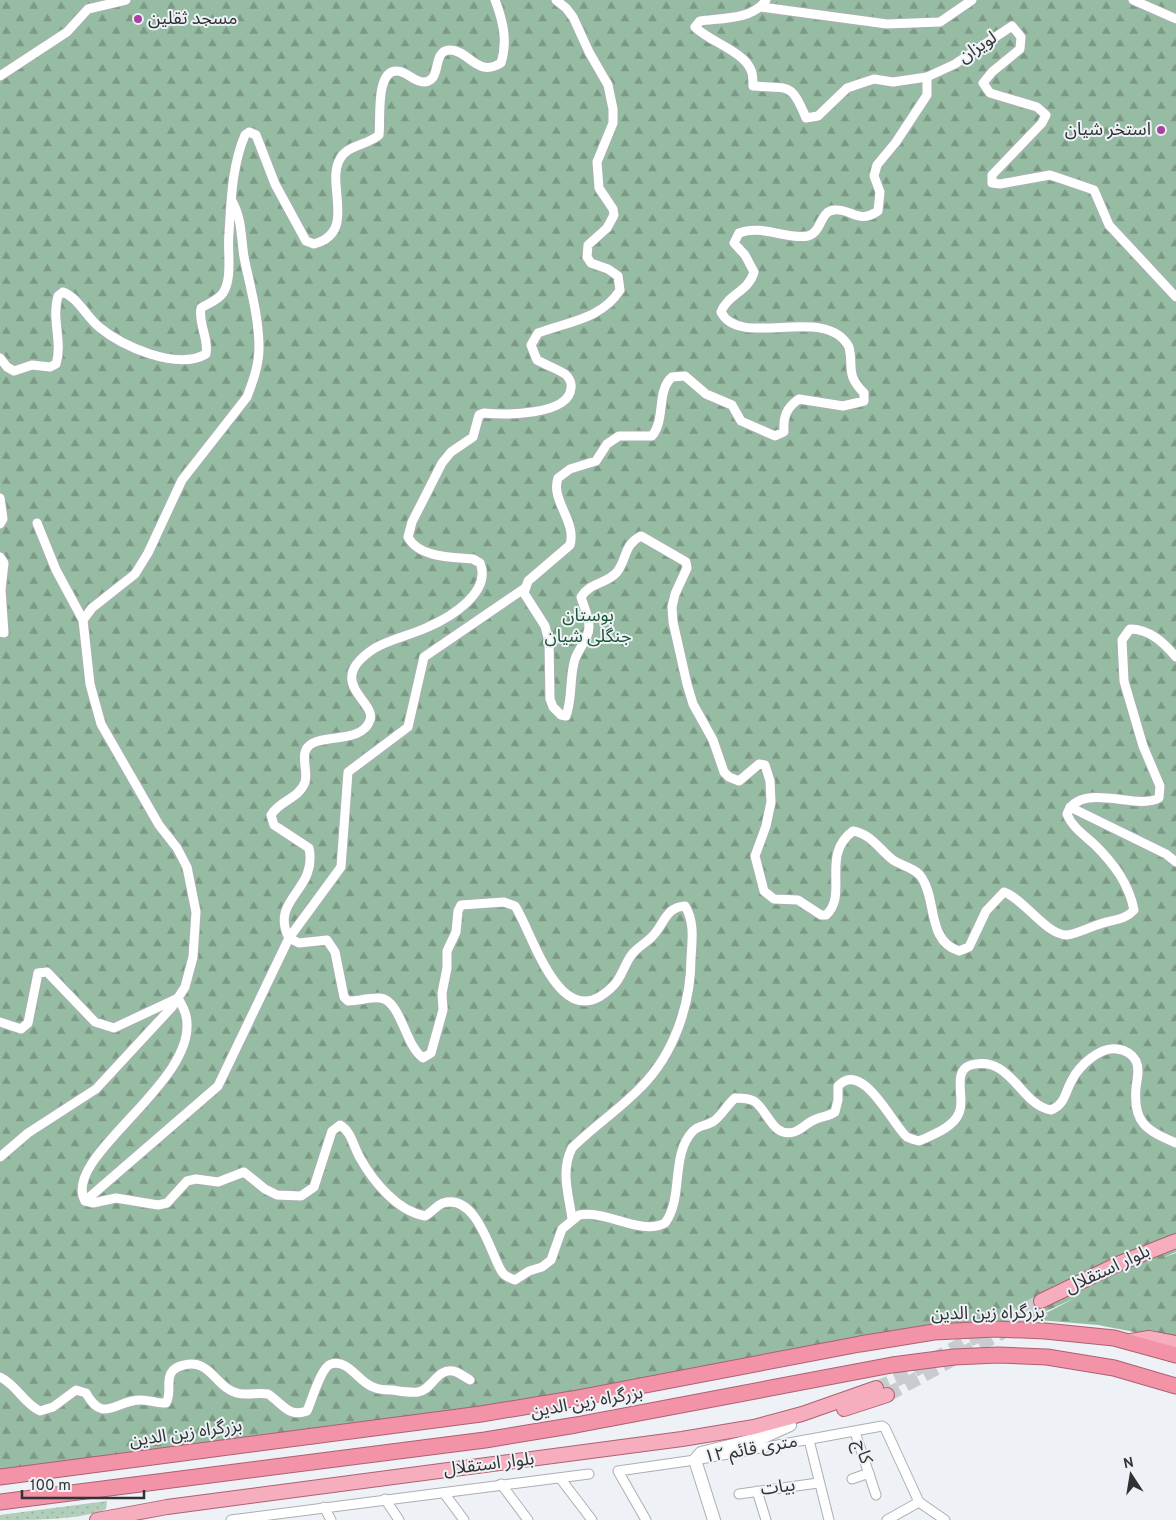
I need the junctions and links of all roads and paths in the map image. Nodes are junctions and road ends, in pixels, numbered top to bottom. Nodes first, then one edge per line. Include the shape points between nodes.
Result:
1 (126, 0) edge
2 (495, 0) edge
3 (556, 0) edge
4 (972, 0) edge
5 (1133, 0) edge
6 (567, 4) edge
7 (764, 4) edge
8 (1176, 19) edge
9 (0, 76) edge
10 (927, 77) junction
11 (232, 201) junction
12 (1176, 297) edge
13 (0, 358) edge
14 (0, 498) edge
15 (37, 523) dead end
16 (0, 524) edge
17 (0, 557) edge
18 (525, 588) junction
19 (84, 620) junction
20 (0, 632) edge
21 (1176, 657) edge
22 (1070, 807) junction
23 (1176, 862) edge
24 (289, 938) junction
25 (178, 998) junction
26 (0, 1022) edge
27 (1176, 1143) edge
28 (0, 1157) edge
29 (85, 1201) junction
30 (572, 1219) junction
31 (1176, 1240) edge
32 (1176, 1250) edge
33 (1131, 1341) junction
34 (1176, 1343) edge
35 (1176, 1355) edge
36 (0, 1377) edge
37 (470, 1380) dead end
38 (1174, 1387) edge
39 (790, 1426) junction
40 (855, 1432) junction
41 (810, 1444) dead end
42 (695, 1460) junction
43 (869, 1473) junction
44 (589, 1474) dead end
45 (0, 1477) edge
46 (560, 1478) junction
47 (852, 1479) dead end
48 (818, 1483) junction
49 (501, 1484) junction
50 (757, 1491) junction
51 (444, 1493) junction
52 (738, 1494) dead end
53 (876, 1494) dead end
54 (384, 1499) junction
55 (0, 1502) edge
56 (919, 1502) junction
57 (324, 1507) junction
58 (282, 1517) edge
59 (828, 1518) edge
60 (712, 1519) edge
61 (97, 1520) edge
62 (138, 1520) edge
63 (236, 1520) edge
64 (332, 1520) edge
65 (399, 1520) edge
66 (464, 1520) edge
67 (528, 1520) edge
68 (592, 1520) edge
69 (646, 1520) edge
70 (766, 1520) edge
71 (819, 1520) edge
72 (887, 1520) edge
73 (945, 1520) edge

1 - 9 street via 88,9 67,32
2 - 11 street via 504,36 501,63 488,68 445,50 439,56 432,79 425,82 415,80 397,70 385,77 380,96 380,135 352,147 340,158 336,173 337,223 321,242 306,241 275,184 256,135 250,132 245,135 238,153
3 - 6 street
4 - 7 street via 940,22 896,24
5 - 8 street
6 - 24 street via 608,85 613,109 613,123 597,162 599,188 614,215 586,251 591,263 618,276 620,290 610,304 594,314 538,333 533,338 531,345 537,360 566,375 571,382 572,390 567,398 536,412 479,415 473,437 451,452 442,463 412,522 408,537 412,545 428,552 480,563 484,572 481,584 468,601 448,616 375,648 363,658 351,680 355,694 370,708 368,724 356,732 313,743 307,748 304,757 306,779 302,789 275,808 271,815 274,825 309,848 311,857 308,876 286,907 284,922
7 - 10 street, لویزان via 750,14 700,21 695,27 705,37 737,54 751,69 753,86 782,86 797,95 806,118 818,116 847,88 874,79 893,82
10 - 12 street, لویزان via 954,64 1012,26 1021,37 1020,49 992,72 983,84 990,93 1036,107 1046,115 992,175 992,183 1050,174 1094,190 1109,224
10 - 18 street via 928,95 877,165 874,176 880,192 878,211 870,217 860,217 830,210 817,231 810,235 791,236 771,230 743,232 738,233 734,243 754,272 745,288 726,302 721,312 724,317 748,327 804,325 839,336 849,347 850,371 857,387 864,393 864,401 842,406 799,399 784,414 784,432 775,436 741,421 732,405 706,394 685,376 672,377 664,389 661,417 652,436 619,436 607,444 596,462 570,469 558,478 556,489 571,529 570,545 528,581
11 - 13 street via 228,278 224,292 201,308 201,322 208,345 206,354 197,359 180,359 131,348 97,325 70,295 63,292 55,305 59,356 56,364 50,367 32,365 14,371
11 - 19 street via 238,212 255,309 259,348 252,383 247,396 182,480 135,574 92,608
14 - 16 street via 4,519
15 - 19 street via 56,570
17 - 20 street via 4,563 1,590 4,633
18 - 22 street via 527,600 545,626 549,641 550,699 553,707 566,716 575,660 588,634 582,597 586,590 612,577 626,548 641,536 686,562 687,568 672,607 687,684 724,772 739,781 759,764 764,765 769,773 772,792 770,815 754,856 764,891 774,899 798,900 826,915 832,910 837,851 853,831 866,836 891,858 922,877 937,932 950,947 959,951 969,947 986,911 1004,892 1016,898 1053,930 1066,935 1127,917 1134,910 1127,884 1108,859 1070,822 1067,814
18 - 24 street via 424,657 408,727 348,772 341,867
19 - 25 street via 90,684 100,724 158,825 178,848 187,867 196,927 191,972
21 - 22 street via 1146,631 1130,629 1122,640 1124,681 1160,786 1159,798 1147,802 1102,797
22 - 23 street
24 - 29 street via 218,1086
24 - 30 street via 299,943 328,940 333,946 344,997 348,1001 386,999 394,1007 413,1048 426,1058 431,1053 442,1019 447,951 456,932 461,905 504,902 515,906 539,960 571,998 582,1002 597,998 615,985 632,954 655,934 667,914 676,907 685,906 692,926 691,987 679,1024 659,1064 642,1087 572,1148 565,1172
25 - 26 street via 114,1028 96,1022 47,972 38,973 28,1023 21,1029
25 - 28 street via 96,1089 28,1134
25 - 29 street via 186,1016 185,1040 178,1056 152,1096 89,1166 83,1184
27 - 30 street via 1141,1124 1136,1107 1136,1063 1123,1050 1102,1051 1090,1059 1072,1079 1064,1099 1051,1110 1037,1104 998,1068 982,1063 963,1070 959,1082 960,1113 941,1130 919,1141 906,1136 872,1092 854,1082 846,1081 838,1086 835,1112 787,1133 778,1130 752,1100 735,1098 715,1120 693,1131 688,1138 679,1162 669,1218 665,1223 643,1227 605,1215 587,1214
29 - 30 street via 93,1203 116,1198 158,1205 167,1203 187,1181 218,1182 244,1172 277,1195 301,1196 314,1187 332,1130 340,1125 348,1130 359,1157 372,1176 415,1214 425,1216 443,1202 465,1206 480,1224 502,1273 508,1278 519,1279 551,1260 558,1237
31 - 32 main road, بلوار استقلال via 1120,1263 1043,1305
33 - 34 main road via 1149,1338
33 - 35 highway, بزرگراه زین الدین
33 - 45 highway, بزرگراه زین الدین via 1045,1331 934,1332 490,1412
36 - 37 street via 9,1381 29,1406 40,1411 53,1407 76,1390 86,1392 91,1402 100,1408 112,1410 134,1400 166,1403 170,1396 170,1375 175,1368 194,1363 206,1368 236,1393 268,1394 281,1407 296,1413 307,1410 319,1378 331,1364 350,1368 366,1384 380,1389 419,1392 446,1372 453,1371
38 - 55 highway, بزرگراه زین الدین via 1114,1368 1047,1357 954,1357 892,1365 485,1440
39 - 42 main road via 761,1438 701,1453
39 - 61 main road, بلوار استقلال via 882,1392 762,1425 682,1439 167,1507
39 - 62 main road, بلوار استقلال via 690,1446
40 - 42 street, ۱۲ متری قائم
40 - 43 street, کاج
40 - 56 street, ۱۲ متری قائم via 884,1426
41 - 48 street
42 - 60 main road
42 - 69 street, ۱۲ متری قائم via 618,1471
43 - 47 street, کاج
43 - 53 street, کاج
44 - 46 street
46 - 49 street
46 - 68 street
48 - 50 street, بیات
48 - 59 street
49 - 51 street
49 - 67 street
50 - 52 street, بیات
50 - 70 street
51 - 54 street
51 - 66 street
54 - 57 street
54 - 65 street
56 - 72 street
56 - 73 street
57 - 58 street
57 - 64 street
58 - 63 street
59 - 71 street

